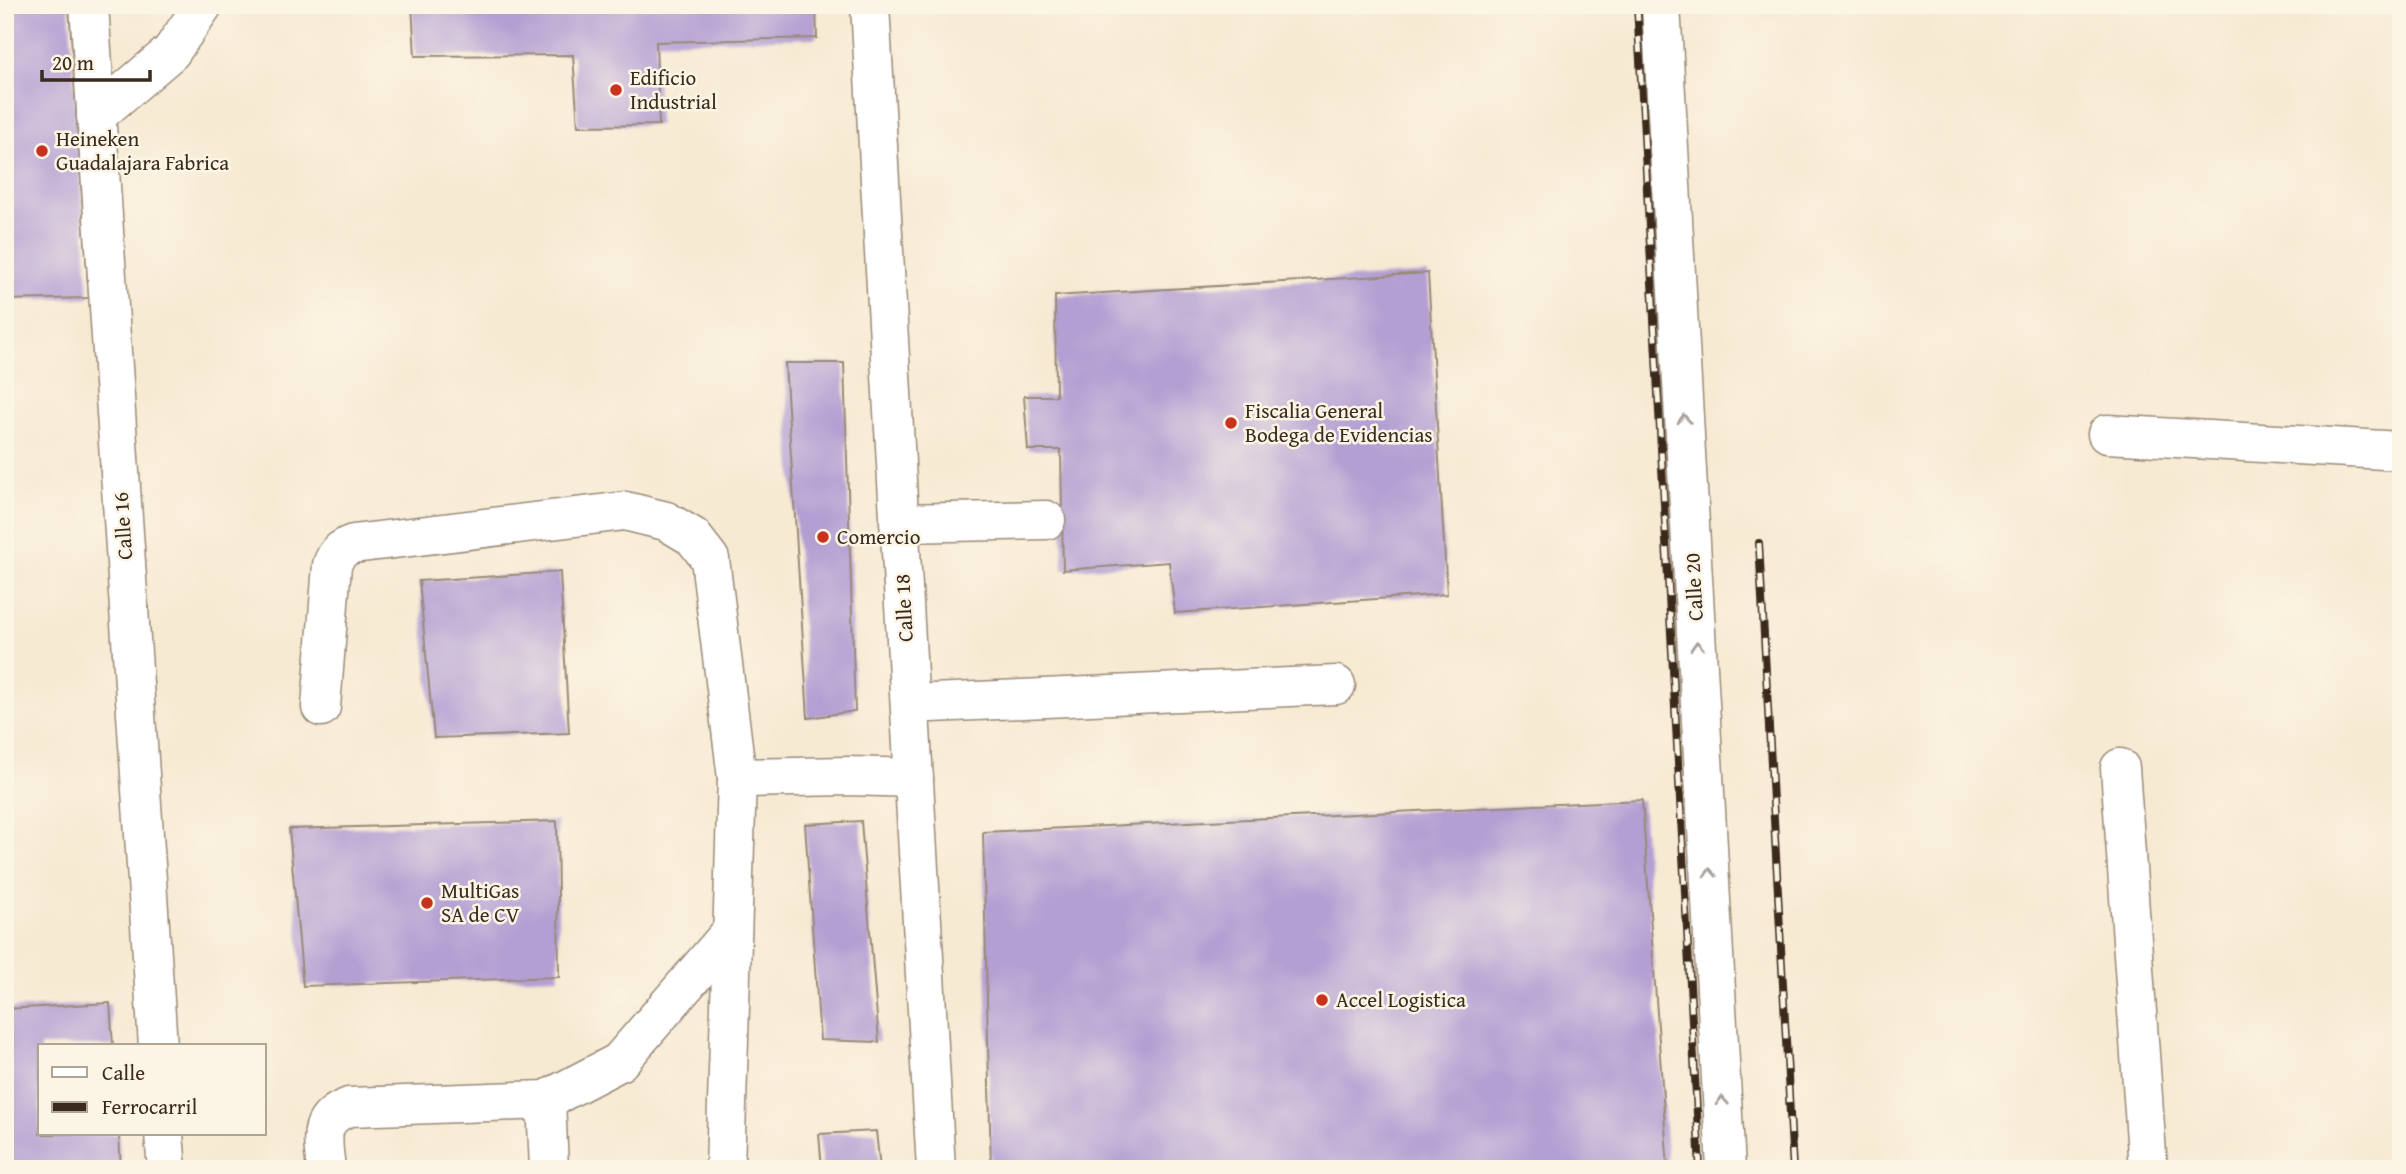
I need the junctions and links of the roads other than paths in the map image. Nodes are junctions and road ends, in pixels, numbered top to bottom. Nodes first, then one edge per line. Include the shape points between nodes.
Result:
1 (89, 5) edge
2 (203, 5) edge
3 (870, 5) edge
4 (1661, 5) edge
5 (96, 116) junction
6 (2107, 434) dead end
7 (2401, 451) edge
8 (1046, 520) dead end
9 (899, 523) junction
10 (1336, 685) dead end
11 (910, 704) junction
12 (321, 707) dead end
13 (2120, 768) dead end
14 (737, 778) junction
15 (914, 778) junction
16 (732, 931) junction
17 (158, 1044) edge
18 (545, 1100) junction
19 (164, 1136) edge
20 (167, 1169) edge
21 (326, 1169) edge
22 (550, 1169) edge
23 (725, 1169) edge
24 (936, 1169) edge
25 (1726, 1169) edge
26 (2148, 1169) edge

1 - 5 street, Calle 16
2 - 5 street via 171,52
3 - 9 street, Calle 18
25 -> 4 street, Calle 20
5 - 17 street, Calle 16
6 - 7 street
8 - 9 street
9 - 11 street, Calle 18
10 - 11 street
11 - 15 street, Calle 18
12 - 14 street via 332,565 345,547 625,511 666,521 693,537 710,559
13 - 26 street
14 - 15 street
14 - 16 street
15 - 24 street, Calle 18
16 - 18 street via 619,1062
16 - 23 street
18 - 21 street via 349,1107 331,1115 326,1126
18 - 22 street
19 - 20 street

